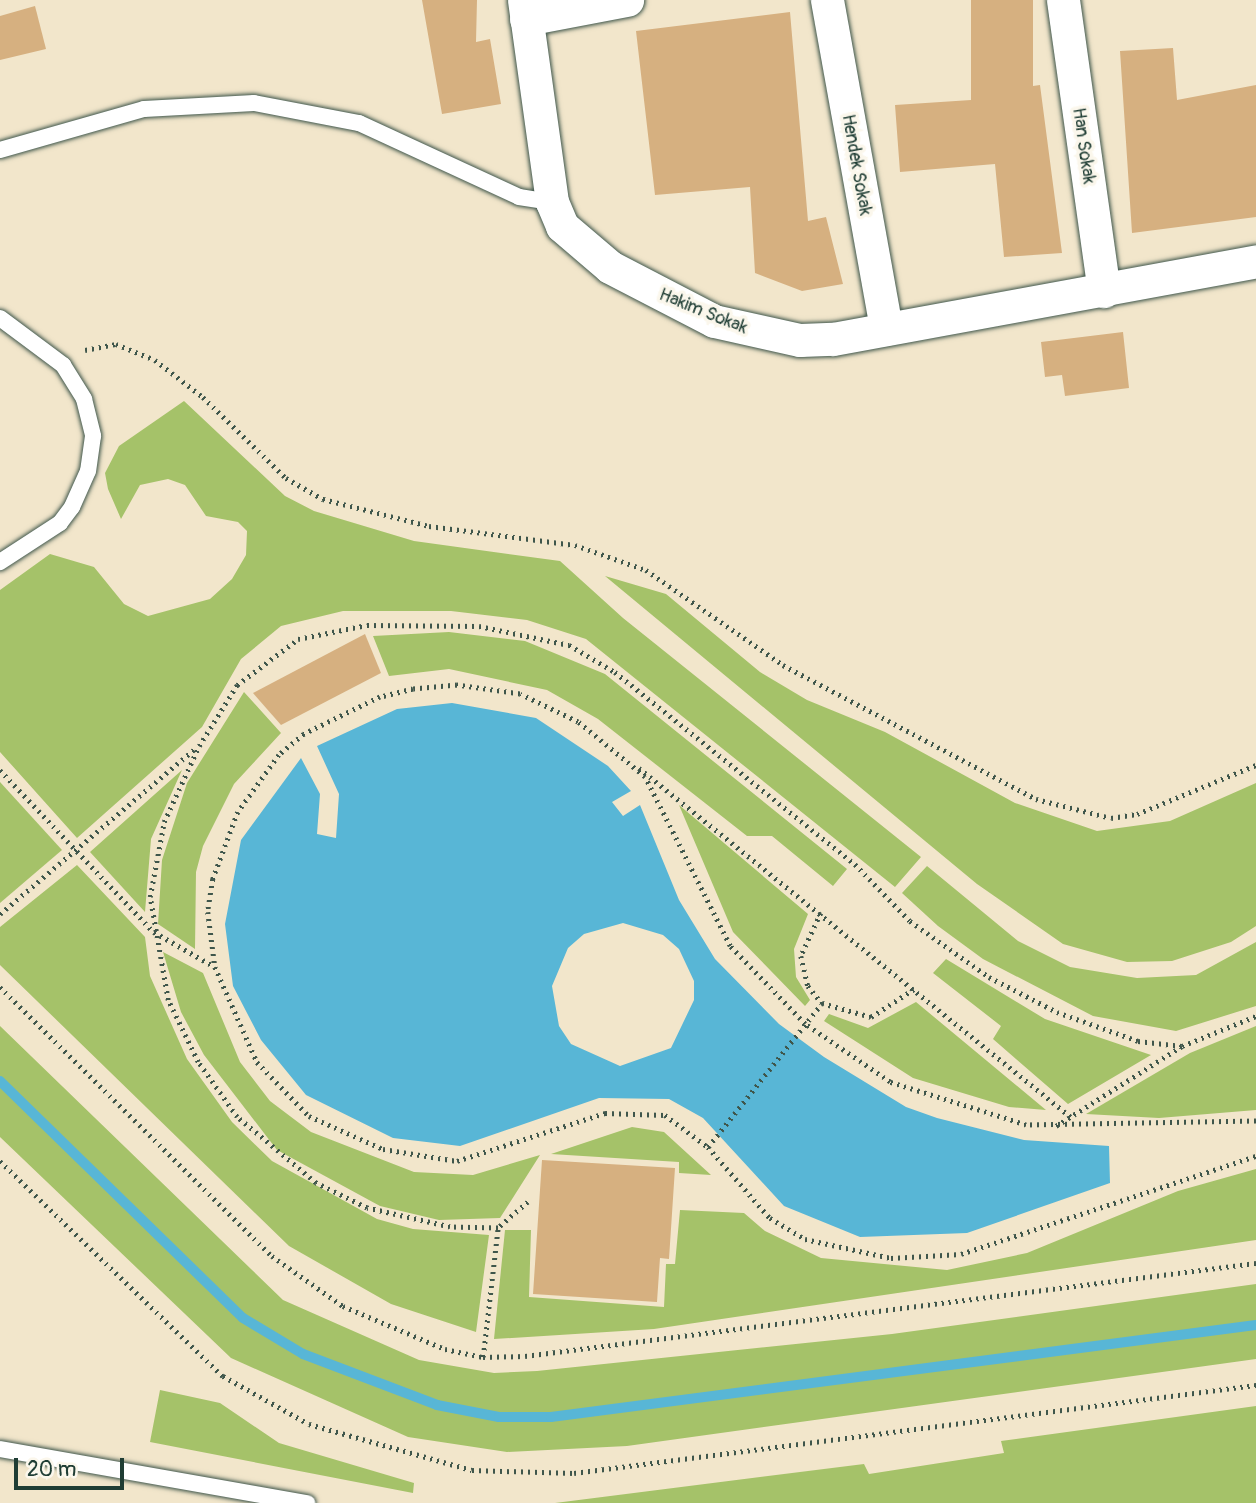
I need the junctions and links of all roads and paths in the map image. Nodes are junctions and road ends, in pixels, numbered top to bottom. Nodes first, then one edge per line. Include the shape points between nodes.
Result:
1 (627, 0) edge
2 (827, 0) edge
3 (1063, 0) edge
4 (525, 10) edge
5 (0, 150) edge
6 (552, 202) junction
7 (1256, 261) edge
8 (1104, 291) junction
9 (0, 318) edge
10 (886, 330) junction
11 (63, 365) junction
12 (0, 562) edge
13 (199, 746) junction
14 (629, 761) junction
15 (1256, 765) edge
16 (0, 770) edge
17 (76, 850) junction
18 (821, 913) junction
19 (0, 914) edge
20 (154, 932) junction
21 (215, 967) junction
22 (0, 987) edge
23 (914, 989) junction
24 (822, 1003) junction
25 (1256, 1016) edge
26 (806, 1024) junction
27 (1182, 1046) junction
28 (1071, 1117) junction
29 (1256, 1121) edge
30 (1056, 1126) junction
31 (708, 1147) junction
32 (1256, 1156) edge
33 (0, 1161) edge
34 (528, 1202) dead end
35 (498, 1228) junction
36 (1256, 1263) edge
37 (483, 1357) junction
38 (1256, 1385) edge
39 (0, 1449) edge
40 (307, 1503) edge

1 - 4 street
2 - 10 street, Hendek Sokak
3 - 8 street, Han Sokak
4 - 6 street, Hakim Sokak
5 - 6 lane via 144,109 254,103 359,124 519,197
6 - 10 street, Hakim Sokak via 562,226 610,267 714,321 800,340
7 - 8 street, Hakim Sokak
8 - 10 street, Hakim Sokak
9 - 11 lane
11 - 12 lane via 92,418 89,471 60,523
11 - 15 path via 90,347 116,344 155,360 203,397 286,478 364,514 575,545 646,570 783,665 1036,799 1075,812 1137,814
13 - 17 path
13 - 20 path via 155,848
13 - 27 path via 248,672 298,639 367,625 480,626 544,637 615,672 855,864 910,921 989,977 1128,1038
14 - 18 path
14 - 21 path via 552,709 486,687 413,689 341,713 279,755 237,813 222,846 208,912
14 - 26 path via 661,802 712,918 761,983
16 - 17 path
17 - 19 path
17 - 20 path
18 - 23 path
18 - 24 path via 801,956 808,986
20 - 21 path
20 - 35 path via 168,1000 198,1062 237,1117 277,1157 338,1195 379,1212 426,1224
21 - 31 path via 257,1062 278,1089 309,1116 383,1149 457,1161 605,1113 643,1111 665,1115
22 - 37 path via 299,1278 392,1330
23 - 24 path via 871,1017
23 - 28 path
24 - 26 path
25 - 27 path
26 - 30 path via 890,1082 983,1115
26 - 31 path
27 - 28 path
28 - 30 path
29 - 30 path
31 - 32 path via 770,1218 805,1238 891,1258 961,1254
33 - 38 path via 223,1376 309,1424 472,1470 574,1473
34 - 35 path
35 - 37 path
36 - 37 path
39 - 40 lane

